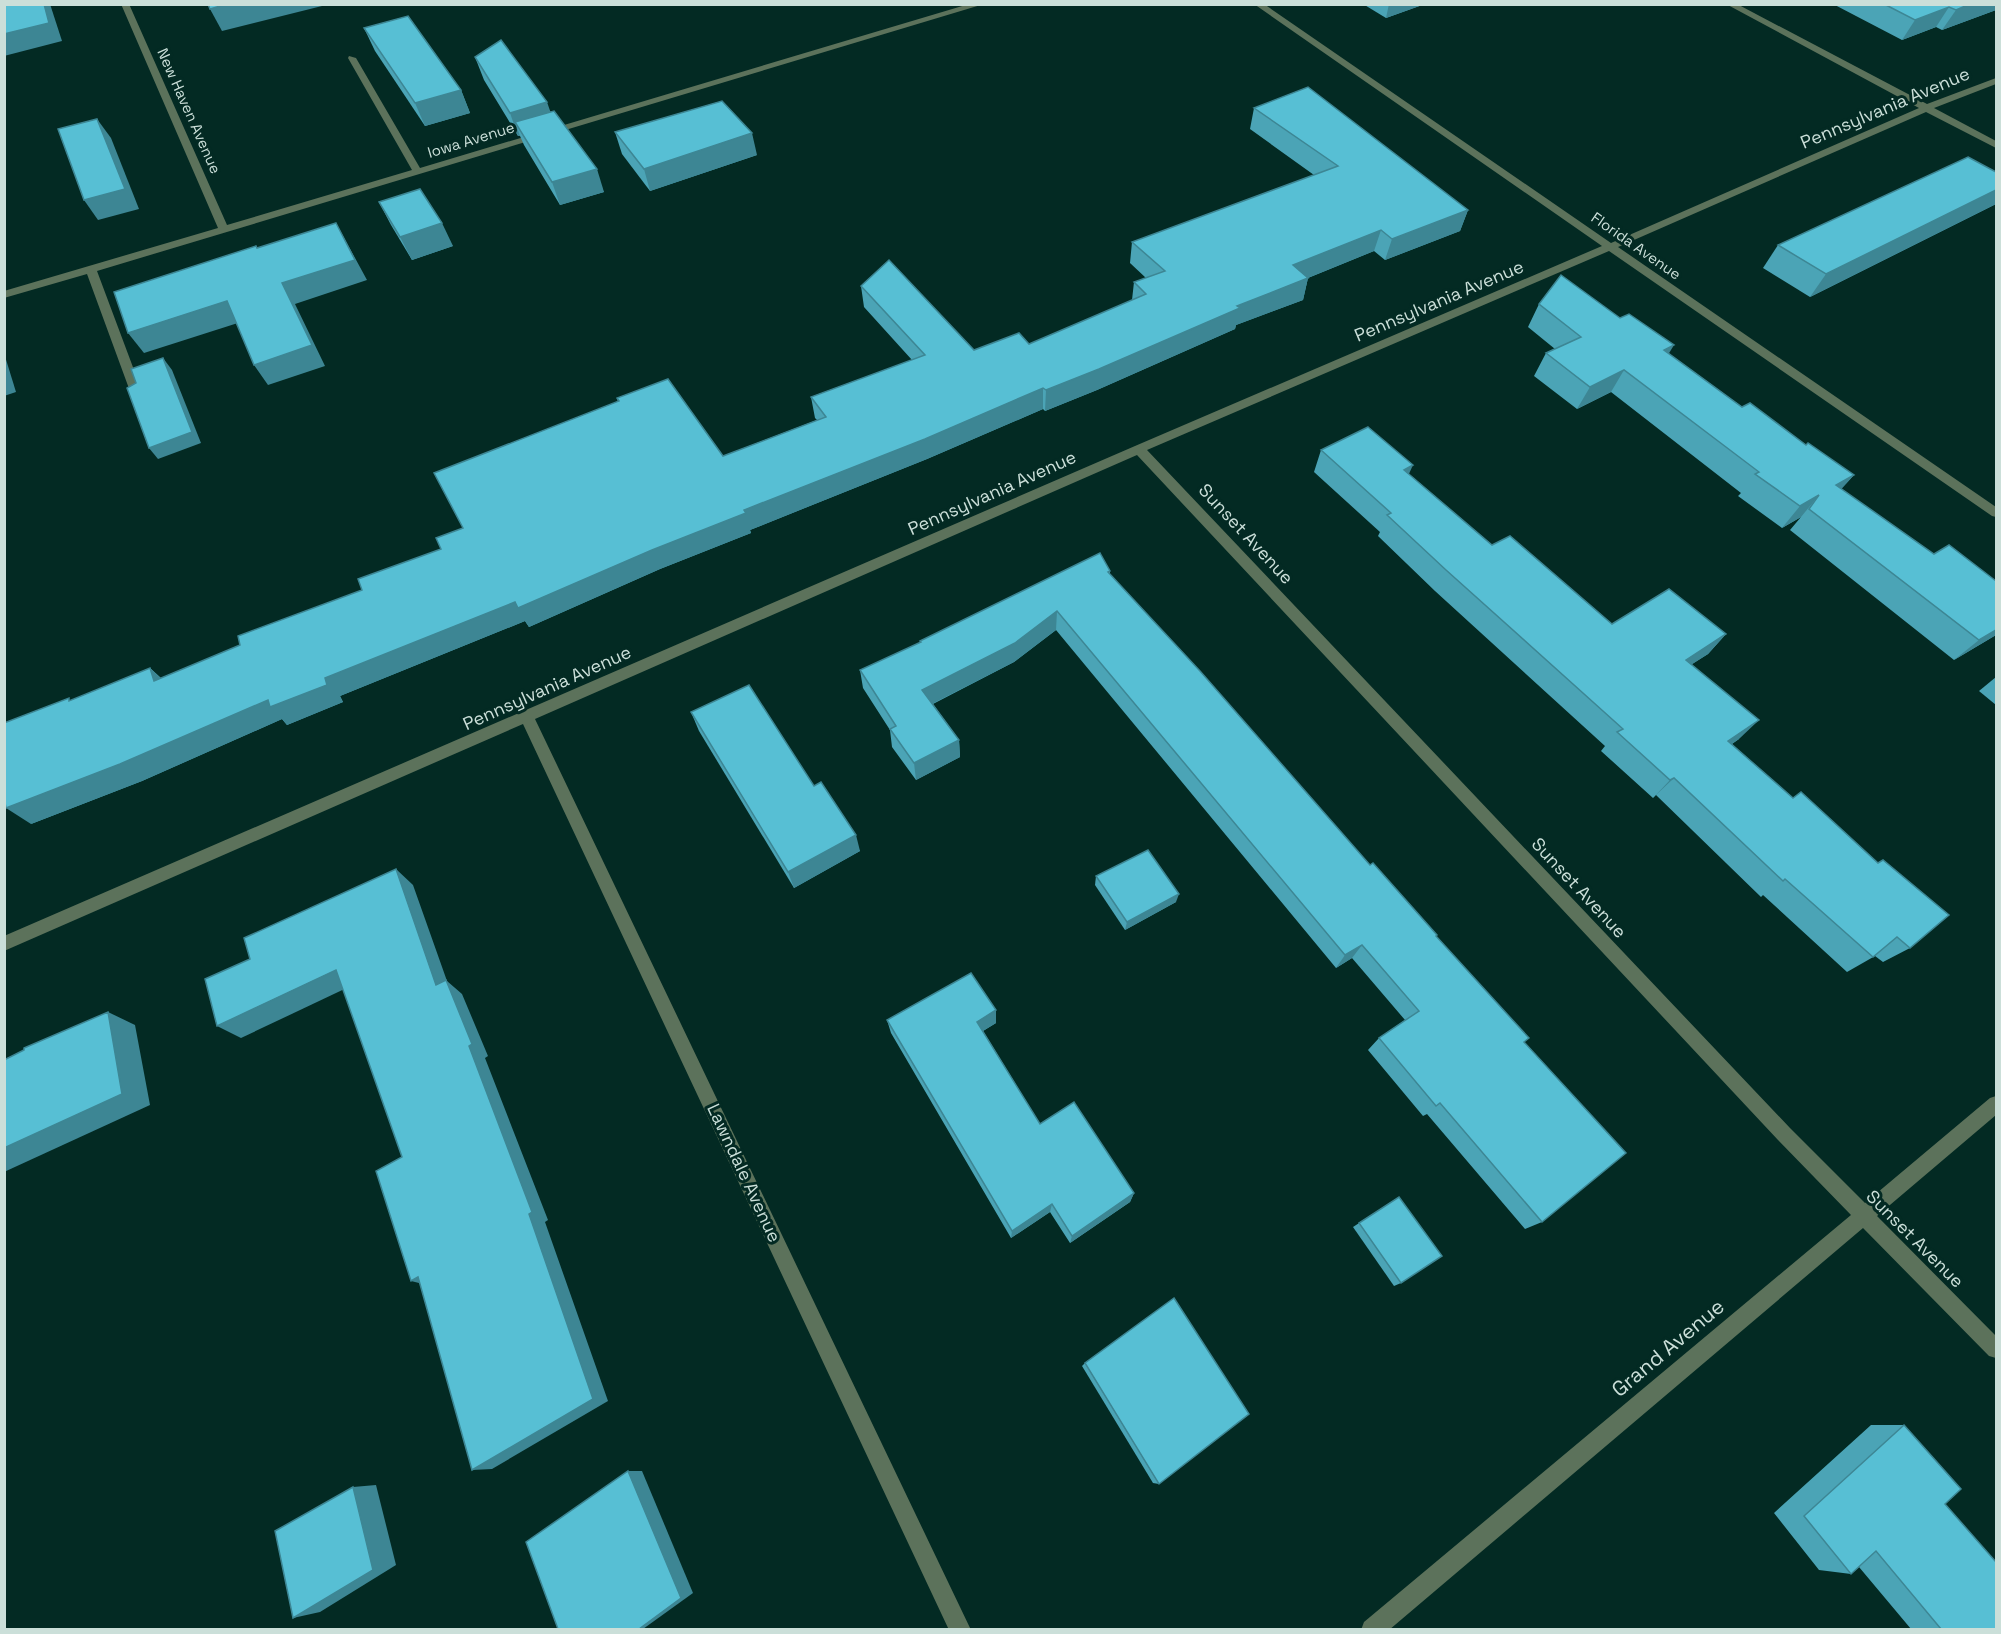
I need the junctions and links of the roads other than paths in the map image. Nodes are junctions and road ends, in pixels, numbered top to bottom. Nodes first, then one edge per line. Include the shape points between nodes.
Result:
1 (125, 4) edge
2 (980, 4) edge
3 (1258, 4) edge
4 (1730, 4) edge
5 (352, 58) dead end
6 (1996, 81) edge
7 (1926, 108) junction
8 (1996, 145) edge
9 (418, 172) junction
10 (224, 229) junction
11 (1610, 247) junction
12 (92, 269) junction
13 (4, 295) edge
14 (137, 394) edge
15 (1139, 449) junction
16 (1996, 513) edge
17 (527, 717) junction
18 (4, 944) edge
19 (1996, 1104) edge
20 (1864, 1216) junction
21 (1996, 1349) edge
22 (960, 1629) edge
23 (1371, 1629) edge

1 - 10 street, New Haven Avenue
2 - 9 street, Iowa Avenue
3 - 11 street, Florida Avenue
4 - 7 street
5 - 9 street
6 - 7 street, Pennsylvania Avenue
7 - 8 street
7 - 11 street, Pennsylvania Avenue
9 - 10 street, Iowa Avenue
10 - 12 street, Iowa Avenue
11 - 15 street, Pennsylvania Avenue
11 - 16 street, Florida Avenue
12 - 13 street, Iowa Avenue
12 - 14 street
15 - 17 street, Pennsylvania Avenue
15 - 20 street, Sunset Avenue
17 - 18 street, Pennsylvania Avenue
17 - 22 street, Lawndale Avenue
19 - 20 street, Grand Avenue
20 - 21 street, Sunset Avenue
20 - 23 street, Grand Avenue

